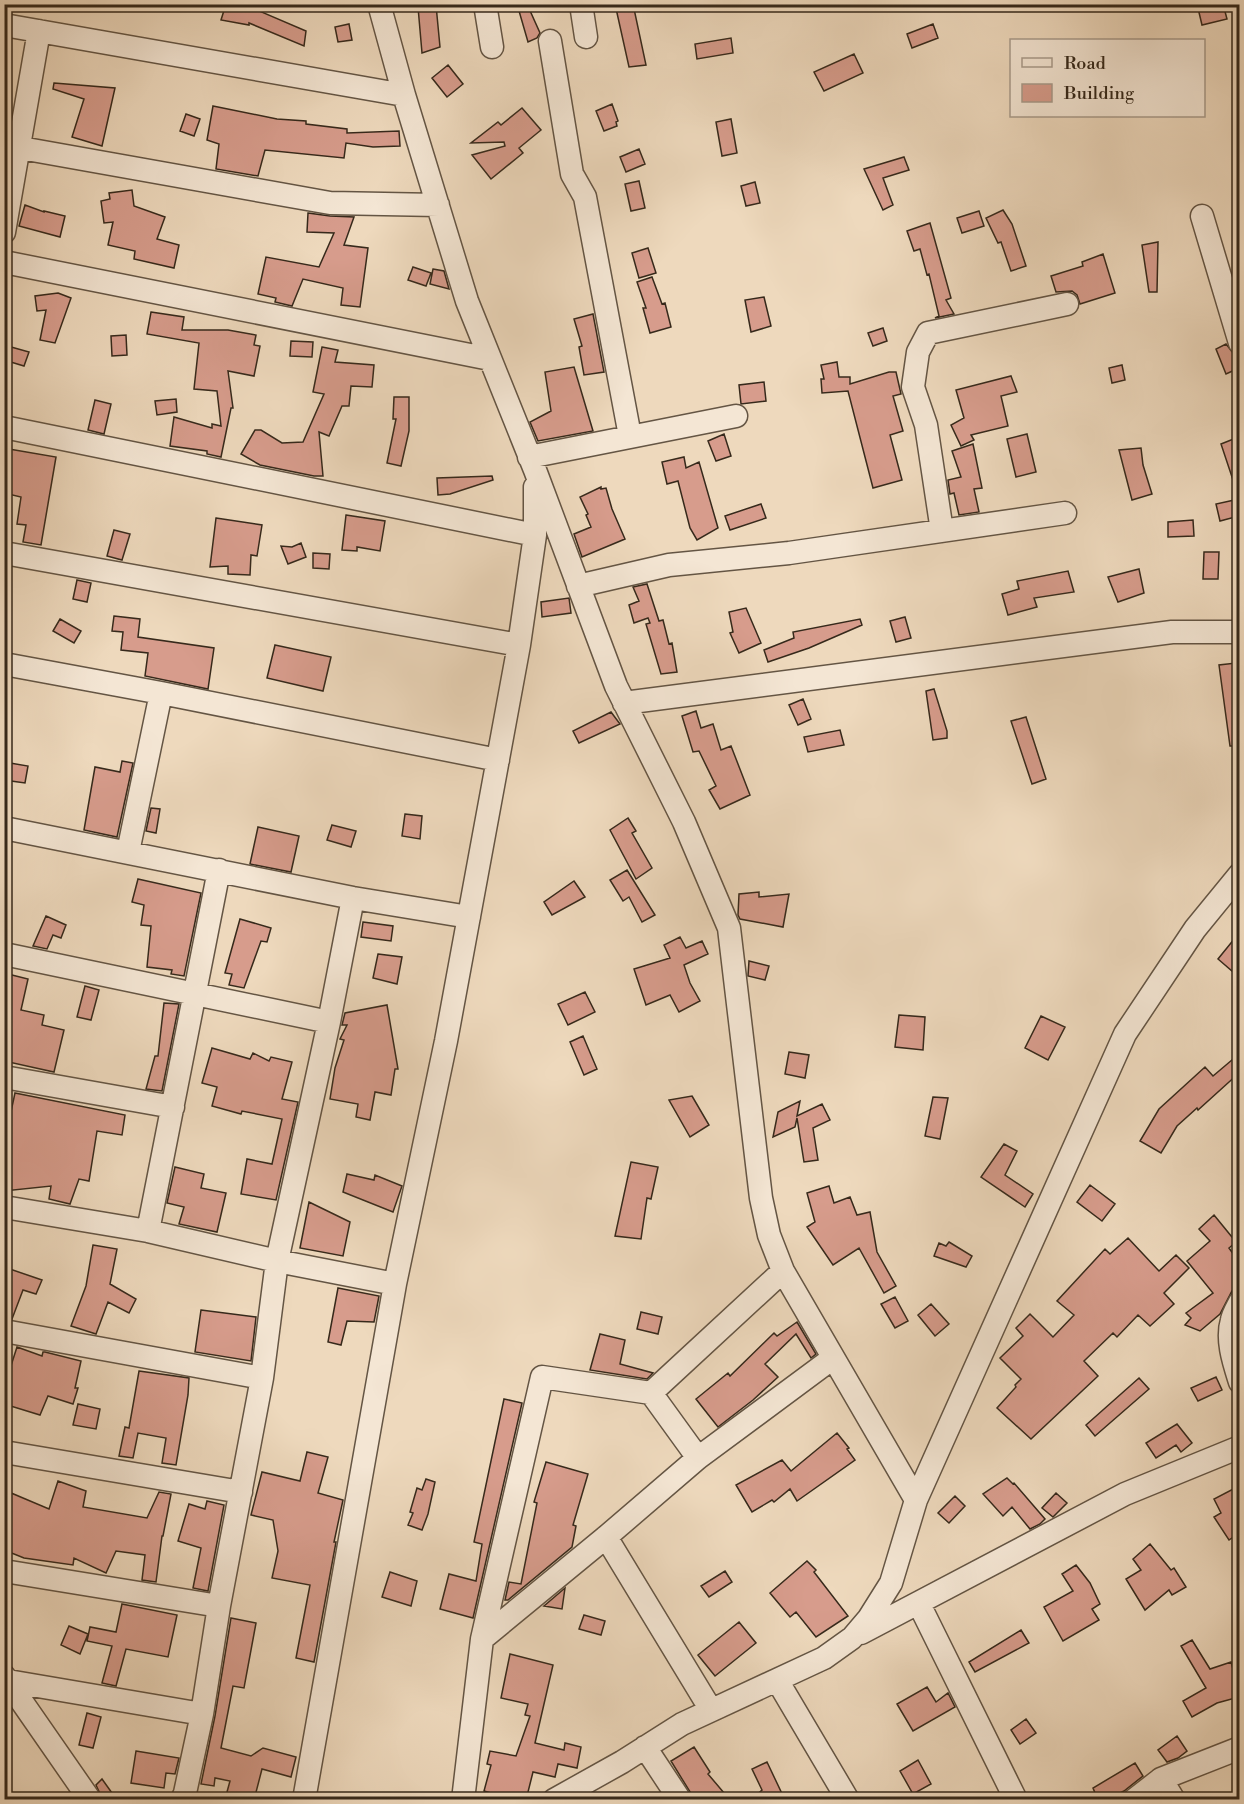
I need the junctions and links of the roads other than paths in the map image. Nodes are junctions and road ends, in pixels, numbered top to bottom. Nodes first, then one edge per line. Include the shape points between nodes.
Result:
1 (379, 4) edge
2 (485, 4) edge
3 (581, 4) edge
4 (4, 25) edge
5 (39, 31) junction
6 (586, 37) dead end
7 (550, 41) dead end
8 (492, 47) dead end
9 (404, 95) junction
10 (12, 146) edge
11 (438, 205) junction
12 (1202, 216) dead end
13 (4, 232) edge
14 (4, 262) edge
15 (1067, 304) dead end
16 (1239, 343) edge
17 (490, 359) junction
18 (736, 416) dead end
19 (4, 427) edge
20 (630, 436) junction
21 (532, 463) junction
22 (1065, 513) dead end
23 (942, 531) junction
24 (535, 535) junction
25 (4, 553) edge
26 (578, 585) junction
27 (1239, 632) edge
28 (519, 645) junction
29 (4, 664) edge
30 (161, 693) junction
31 (624, 703) junction
32 (498, 760) junction
33 (4, 828) edge
34 (128, 852) junction
35 (219, 870) junction
36 (1239, 874) edge
37 (353, 898) junction
38 (469, 917) junction
39 (4, 954) edge
40 (195, 994) junction
41 (329, 1022) junction
42 (4, 1077) edge
43 (173, 1107) junction
44 (4, 1207) edge
45 (148, 1232) junction
46 (277, 1261) junction
47 (783, 1271) junction
48 (395, 1284) junction
49 (1239, 1302) edge
50 (4, 1331) edge
51 (833, 1358) junction
52 (262, 1378) junction
53 (1239, 1382) edge
54 (651, 1393) junction
55 (1239, 1447) edge
56 (4, 1452) edge
57 (698, 1458) junction
58 (241, 1492) junction
59 (916, 1500) junction
60 (606, 1537) junction
61 (4, 1571) edge
62 (919, 1604) junction
63 (219, 1606) junction
64 (852, 1638) junction
65 (482, 1639) junction
66 (6, 1679) edge
67 (777, 1680) junction
68 (711, 1710) junction
69 (202, 1714) junction
70 (645, 1747) junction
71 (1239, 1748) edge
72 (1161, 1779) junction
73 (90, 1800) edge
74 (182, 1800) edge
75 (304, 1800) edge
76 (463, 1800) edge
77 (554, 1800) edge
78 (680, 1800) edge
79 (848, 1800) edge
80 (1016, 1800) edge
81 (1134, 1800) edge
82 (1174, 1800) edge

1 - 9 street
2 - 8 street
3 - 6 street
4 - 5 street
5 - 9 street
5 - 10 street
7 - 20 street via 572,174 585,197
9 - 11 street
10 - 11 street via 330,203
10 - 13 street
11 - 17 street via 467,301
12 - 16 street
14 - 17 street
15 - 23 street via 928,333 918,352 913,387 926,425
17 - 21 street
18 - 20 street
19 - 24 street
20 - 21 street
21 - 24 street
21 - 26 street
22 - 23 street
23 - 26 street via 669,565
24 - 28 street
25 - 28 street
26 - 31 street
27 - 31 street via 1172,632
28 - 32 street
29 - 30 street
30 - 32 street
30 - 34 street
31 - 47 street via 684,822 729,928 761,1198 769,1235
32 - 38 street
33 - 34 street
34 - 35 street
35 - 37 street
35 - 40 street
36 - 59 street via 1195,929 1125,1034
37 - 38 street
37 - 41 street
38 - 48 street
39 - 40 street
40 - 41 street
40 - 43 street
41 - 46 street
42 - 43 street
43 - 45 street
44 - 45 street
45 - 46 street
46 - 48 street
46 - 52 street
47 - 51 street
47 - 54 street
48 - 75 street
49 - 53 street via 1231,1321 1231,1342
50 - 52 street
51 - 57 street
51 - 59 street
52 - 58 street
54 - 57 street
54 - 65 street via 542,1377
55 - 62 street via 1125,1494
56 - 58 street
57 - 60 street
58 - 63 street
59 - 64 street via 891,1583
60 - 65 street
60 - 68 street
61 - 63 street
62 - 64 street
62 - 80 street
63 - 69 street
64 - 67 street via 824,1658
65 - 76 street
66 - 69 street
66 - 73 street
67 - 68 street
67 - 79 street
68 - 70 street
69 - 74 street
70 - 77 street
70 - 78 street
71 - 72 street
72 - 81 street
72 - 82 street

